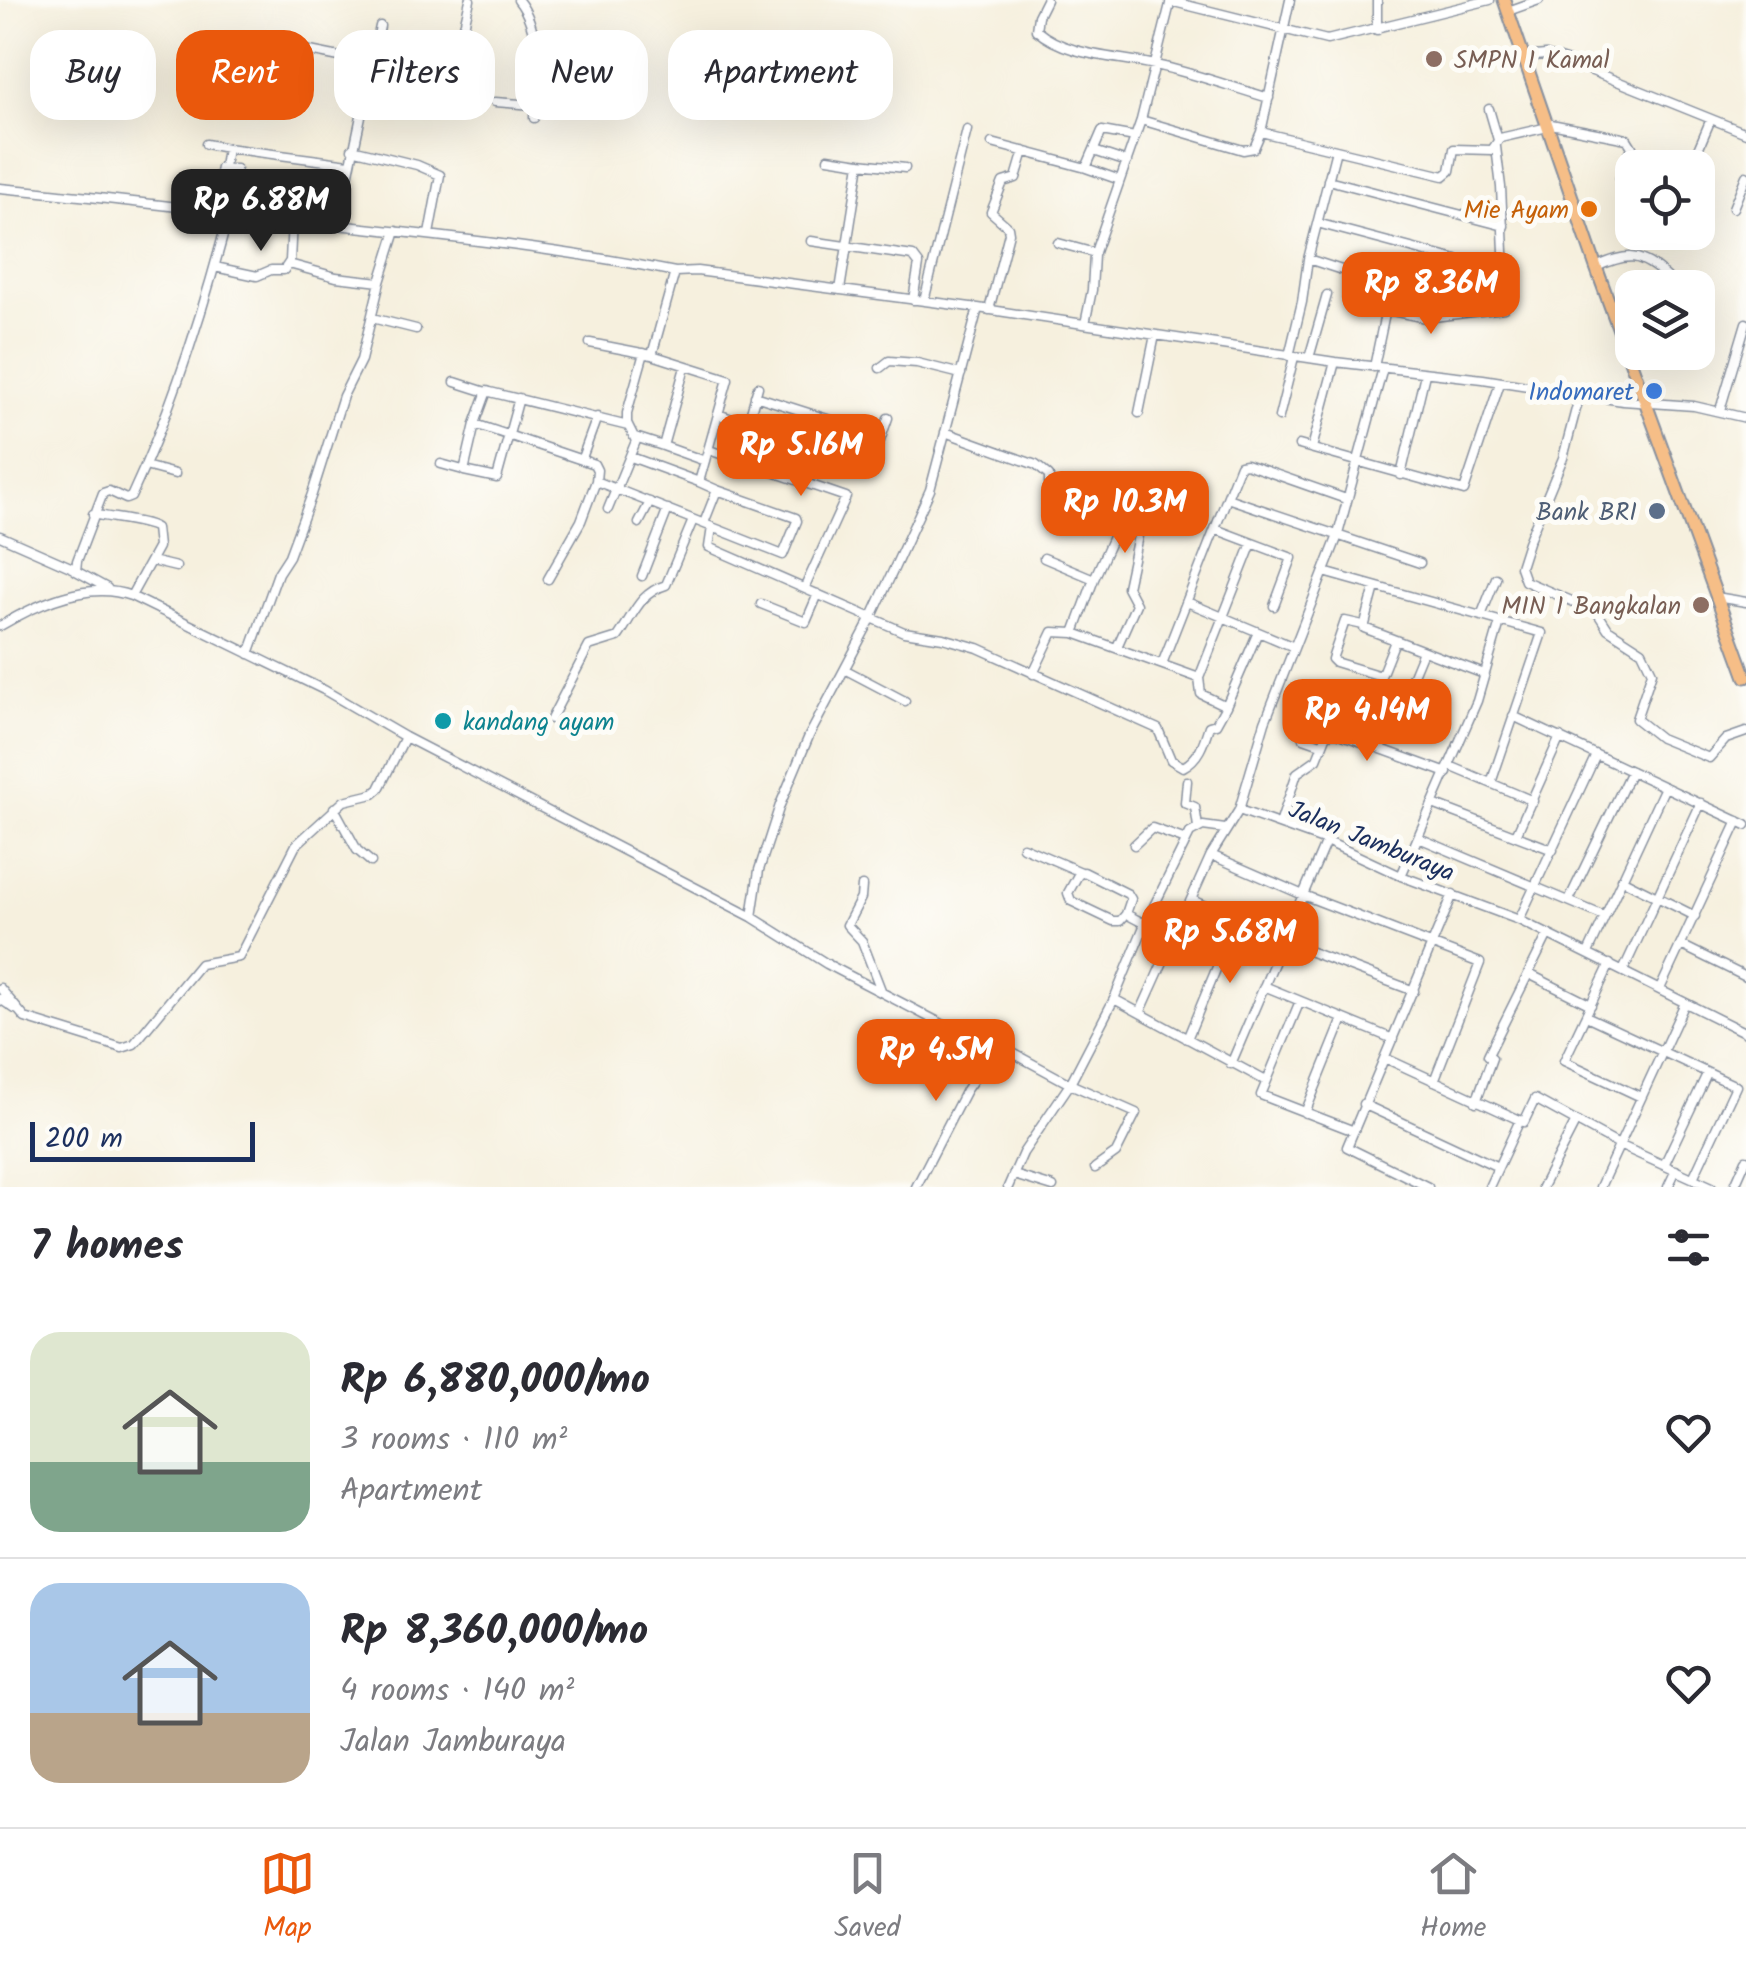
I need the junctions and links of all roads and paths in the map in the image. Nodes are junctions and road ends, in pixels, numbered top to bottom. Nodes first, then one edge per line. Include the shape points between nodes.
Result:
1 (470, 0) edge
2 (518, 0) edge
3 (1046, 0) edge
4 (1170, 0) edge
5 (1290, 0) edge
6 (1377, 0) edge
7 (1490, 0) edge
8 (1539, 0) edge
9 (1506, 6) edge
10 (380, 26) dead end
11 (379, 30) edge
12 (464, 30) edge
13 (533, 30) edge
14 (1376, 30) junction
15 (1283, 31) junction
16 (1522, 56) junction
17 (1155, 65) junction
18 (1269, 98) junction
19 (495, 102) dead end
20 (515, 104) edge
21 (1489, 108) dead end
22 (1711, 118) junction
23 (360, 120) edge
24 (1141, 120) junction
25 (1547, 125) junction
26 (967, 130) dead end
27 (1262, 132) junction
28 (1746, 133) edge
29 (1136, 137) junction
30 (992, 143) dead end
31 (206, 144) dead end
32 (1497, 144) junction
33 (227, 148) junction
34 (352, 149) junction
35 (1336, 150) junction
36 (1631, 150) edge
37 (1698, 150) edge
38 (1024, 151) junction
39 (1094, 151) junction
40 (828, 158) dead end
41 (1127, 162) junction
42 (349, 164) junction
43 (860, 164) junction
44 (224, 168) junction
45 (904, 168) dead end
46 (1086, 168) junction
47 (236, 169) dead end
48 (1746, 176) edge
49 (1120, 180) junction
50 (1328, 180) junction
51 (0, 188) edge
52 (1733, 208) dead end
53 (211, 210) junction
54 (228, 213) junction
55 (292, 220) junction
56 (1318, 222) junction
57 (338, 225) junction
58 (1504, 226) junction
59 (396, 231) junction
60 (429, 234) junction
61 (812, 241) dead end
62 (1058, 242) dead end
63 (847, 246) junction
64 (1095, 253) junction
65 (1308, 259) junction
66 (290, 264) junction
67 (215, 267) junction
68 (1596, 267) junction
69 (1659, 270) edge
70 (674, 272) junction
71 (1505, 273) junction
72 (1357, 275) dead end
73 (380, 282) junction
74 (840, 290) junction
75 (1327, 295) dead end
76 (913, 300) junction
77 (924, 301) junction
78 (978, 308) junction
79 (989, 310) junction
80 (372, 318) junction
81 (1746, 323) edge
82 (1086, 324) junction
83 (416, 329) dead end
84 (1155, 335) junction
85 (590, 343) dead end
86 (648, 354) junction
87 (1292, 356) junction
88 (1309, 358) junction
89 (1334, 362) junction
90 (685, 368) junction
91 (880, 368) dead end
92 (1379, 368) junction
93 (960, 374) junction
94 (1425, 374) junction
95 (455, 382) dead end
96 (1500, 382) junction
97 (486, 392) junction
98 (1580, 394) junction
99 (520, 398) junction
100 (1646, 404) junction
101 (1720, 410) junction
102 (718, 414) junction
103 (1139, 414) dead end
104 (597, 416) junction
105 (1279, 417) dead end
106 (888, 418) dead end
107 (1746, 418) edge
108 (475, 424) junction
109 (628, 426) junction
110 (748, 426) junction
111 (946, 432) junction
112 (510, 434) junction
113 (880, 436) junction
114 (635, 437) junction
115 (1299, 445) dead end
116 (664, 446) junction
117 (1312, 448) junction
118 (709, 450) junction
119 (831, 455) dead end
120 (875, 455) dead end
121 (631, 457) junction
122 (582, 458) junction
123 (706, 461) junction
124 (1356, 463) junction
125 (441, 464) dead end
126 (145, 466) junction
127 (463, 470) junction
128 (174, 474) dead end
129 (1402, 475) junction
130 (596, 481) junction
131 (698, 482) junction
132 (616, 488) junction
133 (717, 490) junction
134 (1227, 498) junction
135 (1346, 499) junction
136 (650, 502) junction
137 (608, 509) dead end
138 (668, 509) junction
139 (93, 514) junction
140 (1122, 517) junction
141 (693, 520) junction
142 (640, 523) dead end
143 (708, 525) junction
144 (1215, 529) junction
145 (0, 536) edge
146 (1337, 538) junction
147 (1252, 543) junction
148 (1044, 558) dead end
149 (151, 561) junction
150 (1420, 563) dead end
151 (176, 567) dead end
152 (75, 569) junction
153 (1324, 572) junction
154 (642, 576) dead end
155 (1496, 578) dead end
156 (548, 579) dead end
157 (1094, 580) junction
158 (804, 587) junction
159 (1375, 587) junction
160 (109, 589) junction
161 (818, 594) junction
162 (131, 596) junction
163 (1716, 597) junction
164 (1187, 602) junction
165 (1746, 602) edge
166 (761, 604) dead end
167 (1274, 606) dead end
168 (1482, 616) junction
169 (1222, 618) junction
170 (871, 619) junction
171 (1500, 622) junction
172 (1363, 625) junction
173 (0, 626) edge
174 (1258, 632) junction
175 (1074, 634) junction
176 (1395, 640) junction
177 (1118, 647) junction
178 (1294, 647) junction
179 (1423, 651) junction
180 (249, 654) junction
181 (1162, 664) junction
182 (846, 670) junction
183 (1033, 674) junction
184 (1484, 674) junction
185 (1746, 676) edge
186 (1199, 678) junction
187 (1348, 686) dead end
188 (905, 701) dead end
189 (1401, 704) dead end
190 (1226, 706) junction
191 (1513, 716) junction
192 (551, 719) dead end
193 (1746, 732) edge
194 (1332, 733) junction
195 (404, 737) junction
196 (1560, 737) junction
197 (1304, 738) dead end
198 (1321, 744) junction
199 (1596, 755) junction
200 (1448, 769) junction
201 (1631, 771) junction
202 (1187, 781) dead end
203 (1491, 783) junction
204 (1666, 787) junction
205 (1533, 801) junction
206 (1701, 803) junction
207 (1433, 804) junction
208 (334, 808) junction
209 (1239, 810) junction
210 (1742, 823) edge
211 (1282, 824) junction
212 (1198, 827) junction
213 (1225, 829) junction
214 (1516, 835) junction
215 (1418, 838) junction
216 (1186, 840) junction
217 (1326, 841) junction
218 (1134, 845) dead end
219 (1023, 848) dead end
220 (1553, 850) junction
221 (1211, 855) junction
222 (372, 862) dead end
223 (1081, 872) junction
224 (1401, 876) junction
225 (1621, 878) junction
226 (1535, 885) junction
227 (862, 886) dead end
228 (1454, 894) junction
229 (1303, 895) junction
230 (1658, 896) junction
231 (1192, 900) junction
232 (1569, 900) junction
233 (1126, 914) junction
234 (1604, 916) junction
235 (1695, 916) junction
236 (752, 918) junction
237 (1237, 919) junction
238 (1519, 920) junction
239 (1145, 924) junction
240 (1548, 934) junction
241 (1282, 941) junction
242 (1433, 944) junction
243 (1681, 945) junction
244 (1588, 954) junction
245 (1610, 964) junction
246 (1623, 970) junction
247 (1528, 974) junction
248 (1746, 977) edge
249 (1264, 986) junction
250 (0, 988) edge
251 (1660, 989) junction
252 (881, 990) junction
253 (1414, 991) junction
254 (1114, 999) junction
255 (0, 1000) edge
256 (1300, 1001) junction
257 (1685, 1002) junction
258 (1591, 1005) junction
259 (19, 1012) junction
260 (1140, 1013) junction
261 (1586, 1016) junction
262 (1343, 1019) junction
263 (1746, 1033) edge
264 (1187, 1040) junction
265 (1394, 1040) junction
266 (998, 1045) junction
267 (1662, 1054) junction
268 (1386, 1059) junction
269 (1232, 1064) junction
270 (1707, 1074) junction
271 (1434, 1080) junction
272 (1266, 1081) junction
273 (1070, 1084) junction
274 (1736, 1086) junction
275 (1746, 1092) edge
276 (1641, 1098) junction
277 (1476, 1102) junction
278 (1363, 1104) junction
279 (1305, 1113) junction
280 (1520, 1120) junction
281 (1576, 1121) junction
282 (1354, 1130) junction
283 (1619, 1145) junction
284 (1746, 1160) edge
285 (1664, 1165) junction
286 (1498, 1167) junction
287 (1095, 1168) dead end
288 (1676, 1170) junction
289 (1014, 1175) junction
290 (1693, 1178) junction
291 (1413, 1184) edge
292 (916, 1187) edge
293 (1008, 1187) edge
294 (1053, 1187) edge
295 (1428, 1187) edge
296 (1488, 1187) edge
297 (1542, 1187) edge
298 (1600, 1187) edge
299 (1668, 1187) edge
300 (1712, 1187) edge
301 (1734, 1187) edge

1 - 12 street
2 - 13 street
3 - 17 street via 1039,34 1086,52
4 - 15 street
4 - 17 street
5 - 15 street
6 - 14 street
7 - 14 street
8 - 9 street
9 - 16 highway
10 - 11 street
14 - 15 street via 1327,40
15 - 18 street
16 - 22 street via 1572,63
16 - 25 highway
17 - 18 street
17 - 24 street
18 - 27 street
19 - 20 street
21 - 32 street
22 - 28 street
22 - 37 street
23 - 34 street
24 - 27 street via 1243,150 1254,148
24 - 29 street
25 - 32 street
25 - 36 street via 1627,139
25 - 68 highway
26 - 77 street
27 - 35 street
29 - 39 street via 1102,131
29 - 41 street
30 - 38 street
31 - 33 street
32 - 35 street via 1492,150 1454,149 1444,176
32 - 58 street
33 - 42 street
33 - 44 street
34 - 42 street
34 - 60 street via 440,175
35 - 50 street
38 - 46 street
38 - 79 street via 1016,179 1003,182 991,212 1009,233
39 - 41 street
39 - 46 street
40 - 43 street
41 - 49 street
42 - 57 street
43 - 45 street
43 - 63 street
44 - 47 street
44 - 53 street
46 - 49 street
48 - 52 street
49 - 64 street
50 - 56 street
50 - 58 street
51 - 53 street
53 - 54 street
54 - 55 street
54 - 67 street
55 - 57 street
55 - 66 street
56 - 65 street
56 - 71 street
57 - 59 street
58 - 71 street
59 - 60 street
59 - 73 street
60 - 70 street
61 - 63 street
62 - 64 street
63 - 74 street
63 - 76 street via 916,258
64 - 82 street
65 - 72 street
65 - 87 street
66 - 67 street via 257,276
66 - 73 street
67 - 126 street
68 - 69 street via 1637,256
68 - 100 highway
70 - 74 street
70 - 86 street
71 - 92 street via 1504,308 1426,318 1385,314
73 - 80 street
74 - 76 street
75 - 88 street
76 - 77 street
77 - 78 street
78 - 79 street
78 - 93 street
79 - 82 street
80 - 83 street
80 - 180 street
81 - 101 street
82 - 84 street
84 - 87 street
84 - 103 street
85 - 86 street
86 - 90 street
86 - 109 street via 628,407
87 - 88 street
87 - 105 street
88 - 89 street
89 - 92 street
89 - 117 street
90 - 102 street via 727,378
90 - 116 street
91 - 93 street via 889,360
92 - 94 street
92 - 124 street
93 - 111 street
94 - 96 street
94 - 129 street
95 - 97 street
96 - 98 street
96 - 129 street via 1464,491
97 - 99 street
97 - 108 street
98 - 100 street
98 - 193 street via 1520,567 1525,581 1597,612 1608,629 1642,651 1652,672 1636,718 1660,738 1709,758 1726,739
99 - 104 street
99 - 112 street
100 - 101 street
100 - 163 highway
101 - 107 street
102 - 110 street
102 - 118 street
104 - 109 street
104 - 122 street
106 - 113 street
108 - 112 street
108 - 127 street
109 - 114 street
110 - 113 street via 757,392
110 - 119 street
111 - 140 street via 1036,465 1049,476 1053,492
111 - 170 street via 930,490
112 - 122 street
112 - 127 street via 496,479
113 - 120 street
114 - 116 street
114 - 121 street
115 - 117 street
116 - 123 street
117 - 124 street
118 - 123 street
118 - 158 street via 846,497
121 - 131 street
121 - 132 street
122 - 130 street via 596,466
123 - 131 street
124 - 129 street
124 - 135 street
125 - 127 street
126 - 128 street
126 - 139 street via 131,497 105,491
130 - 132 street
130 - 156 street
131 - 133 street
132 - 136 street
132 - 137 street
133 - 143 street
133 - 143 street via 797,521 783,555
134 - 135 street via 1243,463
134 - 144 street
134 - 146 street
135 - 146 street
136 - 138 street
136 - 142 street
138 - 141 street
138 - 154 street
139 - 149 street via 156,528
139 - 152 street
140 - 157 street
140 - 177 street via 1135,521 1139,531 1127,586 1136,604
141 - 143 street
141 - 192 street via 666,585 652,588 618,637 589,646
143 - 158 street via 709,547
144 - 147 street
144 - 164 street
145 - 152 street
146 - 150 street
146 - 153 street
147 - 167 street via 1292,558
147 - 169 street
148 - 157 street
149 - 151 street
149 - 162 street
152 - 160 street
153 - 159 street
153 - 178 street
155 - 168 street
157 - 175 street
158 - 161 street
159 - 168 street
159 - 172 street
160 - 162 street
160 - 173 street via 47,602
161 - 166 street via 806,622
161 - 170 street
162 - 180 street
163 - 165 street
163 - 185 highway
164 - 169 street
164 - 181 street
168 - 171 street
169 - 174 street
169 - 186 street
170 - 182 street
170 - 183 street via 978,648
171 - 184 street
171 - 191 street via 1542,632
172 - 176 street
172 - 176 street via 1345,621 1334,662 1381,676
174 - 178 street
174 - 190 street
175 - 177 street
175 - 183 street via 1054,632
176 - 179 street
177 - 181 street
178 - 209 street
179 - 184 street
179 - 189 street
180 - 195 street
181 - 186 street
182 - 188 street
182 - 236 street via 780,805
183 - 190 street via 1158,729 1171,760 1184,767
184 - 200 street
186 - 190 street via 1201,694
187 - 194 street
191 - 196 street
191 - 203 street
194 - 198 street
194 - 200 street
195 - 208 street via 379,788
195 - 236 street
196 - 199 street
196 - 205 street
197 - 198 street
198 - 211 street via 1317,759 1300,772
199 - 201 street
199 - 220 street
200 - 203 street
200 - 207 street
201 - 204 street
201 - 232 street
202 - 212 street via 1185,803 1195,807
203 - 205 street
204 - 206 street
204 - 225 street
205 - 214 street
206 - 210 street
206 - 230 street
207 - 214 street
207 - 215 street
208 - 222 street via 357,850
208 - 259 street via 290,853 239,957 200,964 134,1044 122,1048
209 - 211 street, Jalan Jamburaya
209 - 213 street
210 - 235 street
211 - 217 street, Jalan Jamburaya
212 - 213 street
212 - 216 street
213 - 221 street
214 - 220 street
215 - 224 street
215 - 226 street
216 - 218 street via 1152,828
216 - 239 street
217 - 224 street, Jalan Jamburaya
217 - 229 street
219 - 223 street
220 - 226 street
221 - 229 street
221 - 231 street
223 - 233 street via 1128,894
223 - 233 street via 1070,901 1114,921
224 - 228 street, Jalan Jamburaya
225 - 230 street
225 - 234 street
226 - 232 street
226 - 238 street
227 - 252 street via 846,925 862,941
228 - 238 street, Jalan Jamburaya
228 - 242 street
229 - 241 street
229 - 242 street
230 - 235 street
230 - 246 street
231 - 237 street
231 - 260 street
232 - 234 street
233 - 239 street
234 - 244 street
235 - 243 street
236 - 252 street
237 - 241 street
237 - 264 street
238 - 240 street, Jalan Jamburaya
239 - 254 street
240 - 244 street, Jalan Jamburaya
240 - 247 street
241 - 249 street
241 - 253 street
242 - 253 street
242 - 271 street via 1480,962
243 - 248 street
243 - 251 street
244 - 245 street, Jalan Jamburaya
245 - 246 street, Jalan Jamburaya
245 - 258 street
246 - 251 street, Jalan Jamburaya
247 - 258 street
247 - 277 street via 1488,1055
249 - 256 street
249 - 269 street
250 - 259 street
251 - 257 street, Jalan Jamburaya
252 - 266 street
253 - 265 street
254 - 260 street
254 - 273 street
255 - 259 street
256 - 262 street
256 - 272 street
257 - 263 street, Jalan Jamburaya
257 - 267 street
258 - 261 street
260 - 264 street
261 - 267 street
261 - 276 street via 1564,1060
262 - 265 street
262 - 279 street
264 - 269 street
265 - 268 street
266 - 273 street
266 - 292 street via 966,1090
267 - 270 street
267 - 276 street
268 - 271 street
268 - 278 street
269 - 272 street
270 - 274 street
270 - 285 street
271 - 277 street
272 - 279 street via 1262,1097
273 - 287 street via 1136,1113 1116,1154
273 - 289 street
274 - 275 street
274 - 290 street
276 - 283 street
277 - 280 street
278 - 282 street
278 - 286 street
279 - 282 street
280 - 281 street via 1536,1099
280 - 286 street
281 - 283 street
281 - 297 street
282 - 291 street via 1349,1151
283 - 285 street
283 - 298 street
284 - 301 street
285 - 288 street
286 - 296 street
288 - 290 street
288 - 299 street
289 - 293 street
289 - 294 street
290 - 300 street
291 - 295 street

